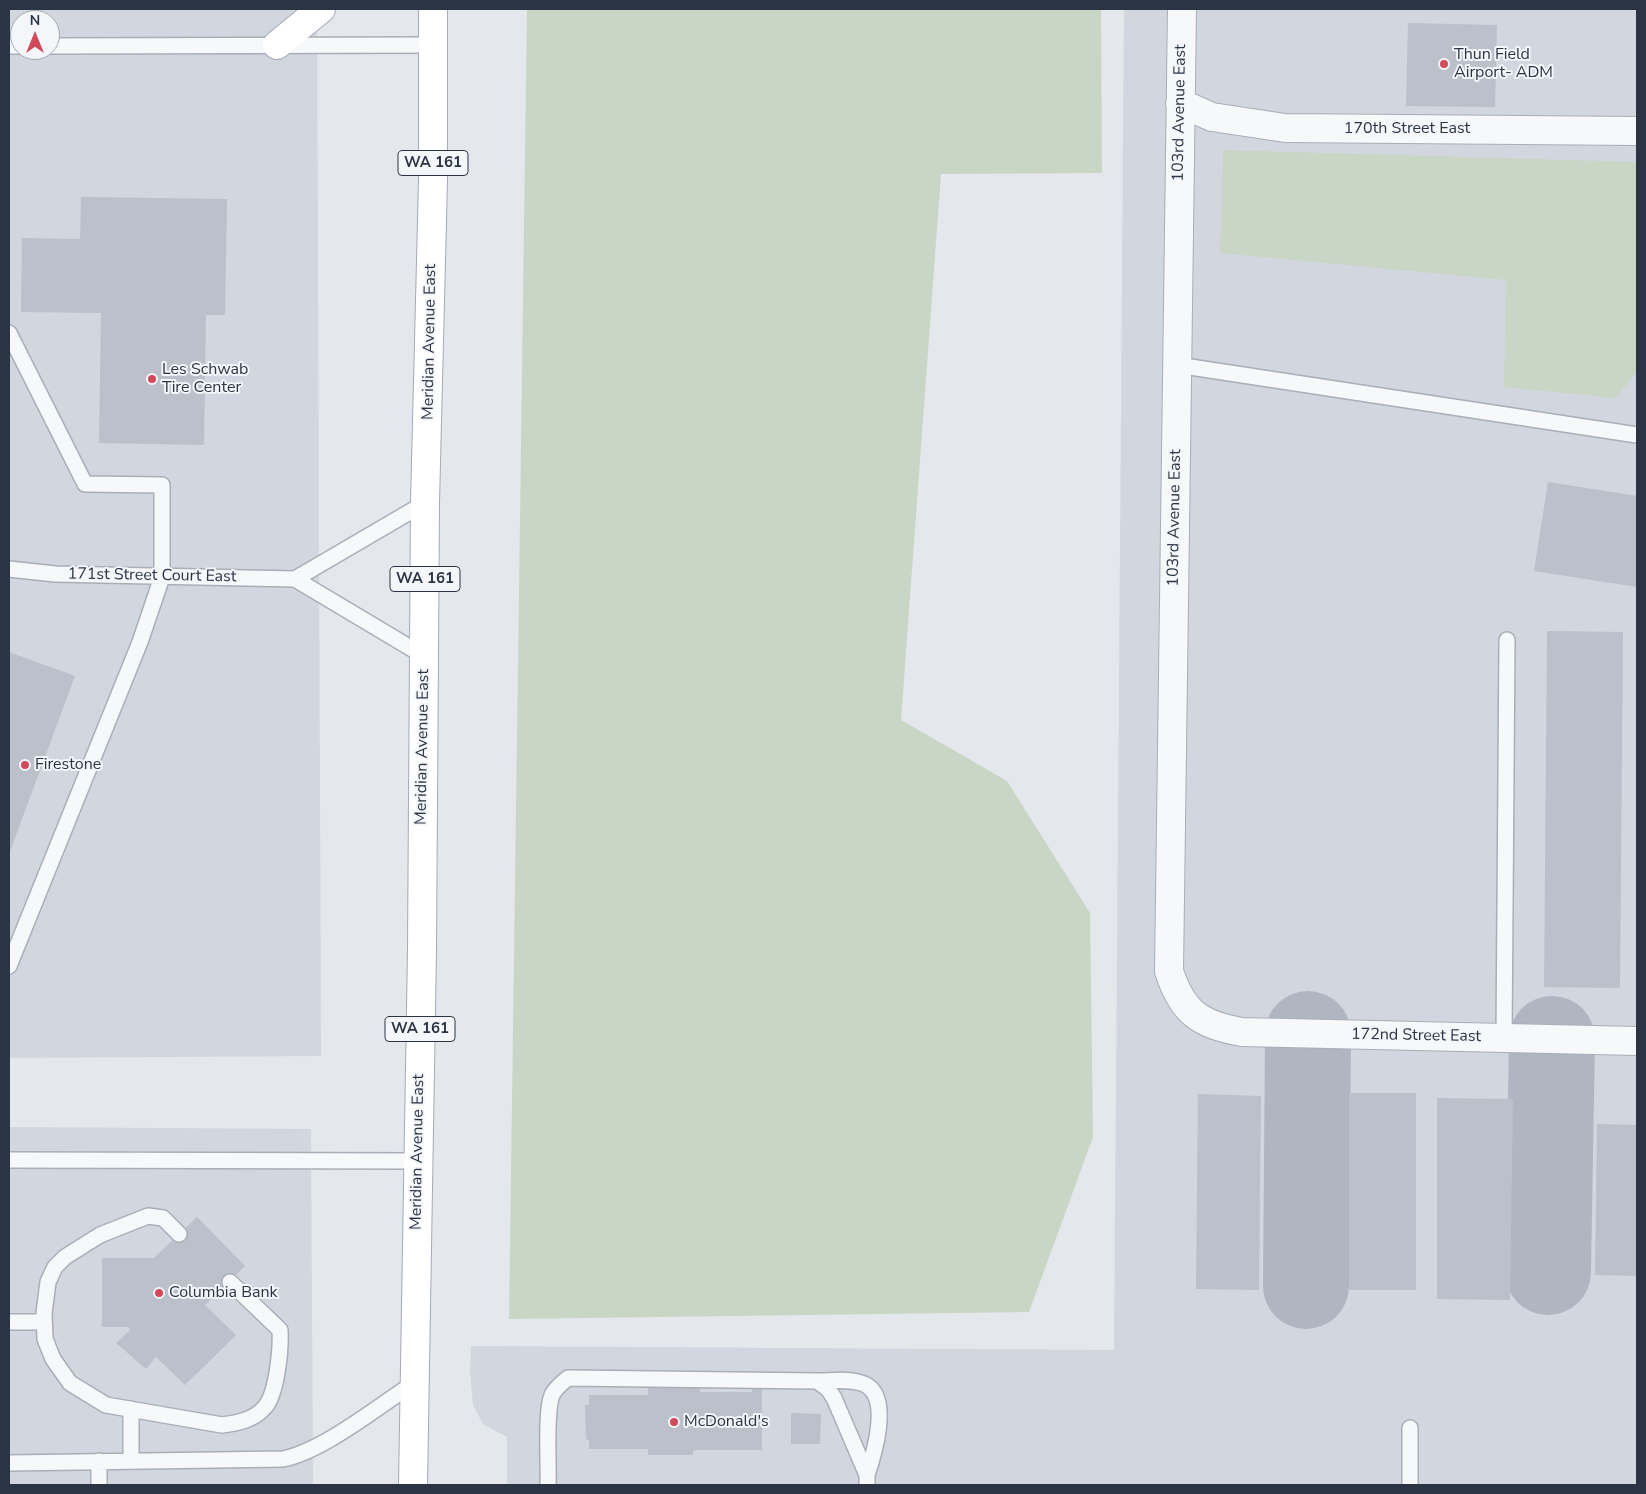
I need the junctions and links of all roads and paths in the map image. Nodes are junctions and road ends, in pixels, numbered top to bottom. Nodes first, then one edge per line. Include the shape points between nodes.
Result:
1 (321, 9) edge
2 (434, 9) edge
3 (1182, 9) edge
4 (277, 45) junction
5 (434, 45) junction
6 (60, 46) edge
7 (1180, 103) junction
8 (1637, 131) edge
9 (9, 333) edge
10 (1177, 366) junction
11 (1637, 435) edge
12 (425, 503) junction
13 (9, 569) edge
14 (162, 577) junction
15 (294, 579) junction
16 (1506, 640) dead end
17 (424, 656) junction
18 (9, 966) edge
19 (1198, 1017) joint
20 (1504, 1038) junction
21 (1637, 1041) edge
22 (9, 1160) edge
23 (418, 1161) junction
24 (179, 1234) dead end
25 (230, 1282) dead end
26 (9, 1322) edge
27 (44, 1322) junction
28 (817, 1381) junction
29 (414, 1383) junction
30 (131, 1409) junction
31 (1410, 1428) dead end
32 (99, 1460) junction
33 (131, 1460) junction
34 (9, 1463) edge
35 (413, 1472) edge
36 (548, 1480) edge
37 (867, 1480) edge
38 (99, 1485) edge
39 (402, 1485) edge
40 (1410, 1485) edge

1 - 4 main road
2 - 5 main road, Meridian Avenue East / WA 161
3 - 7 street, 103rd Avenue East
4 - 5 lane
4 - 6 lane
5 - 12 main road, Meridian Avenue East / WA 161 via 430,381
7 - 8 street, 170th Street East via 1212,117 1285,128
7 - 10 street, 103rd Avenue East
9 - 14 lane via 85,484 162,485
10 - 11 lane
10 - 19 street, 103rd Avenue East via 1169,971 1184,1007
12 - 15 lane
12 - 17 main road, Meridian Avenue East / WA 161
13 - 14 lane, 171st Street Court East via 55,574
14 - 15 lane, 171st Street Court East
14 - 18 lane via 140,642
15 - 17 lane, 171st Street Court East
16 - 20 lane
17 - 23 main road, Meridian Avenue East / WA 161
19 - 20 street, 172nd Street East via 1219,1028 1242,1032
20 - 21 street, 172nd Street East
22 - 23 lane
23 - 29 main road, Meridian Avenue East / WA 161
24 - 27 lane via 163,1218 148,1216 100,1235 78,1248 55,1268 48,1282
25 - 30 lane via 280,1330 281,1355 266,1406 240,1422 222,1425
26 - 27 lane
27 - 30 lane via 45,1339 52,1359 70,1383 106,1405
28 - 36 lane via 568,1378 558,1385 549,1409
28 - 37 lane via 834,1398
28 - 37 lane via 864,1384 874,1393 879,1414 878,1434
29 - 33 lane via 321,1445 283,1460
29 - 35 main road, Meridian Avenue East / WA 161
30 - 33 lane
31 - 40 lane
32 - 33 lane
32 - 34 lane
32 - 38 lane
35 - 39 main road

